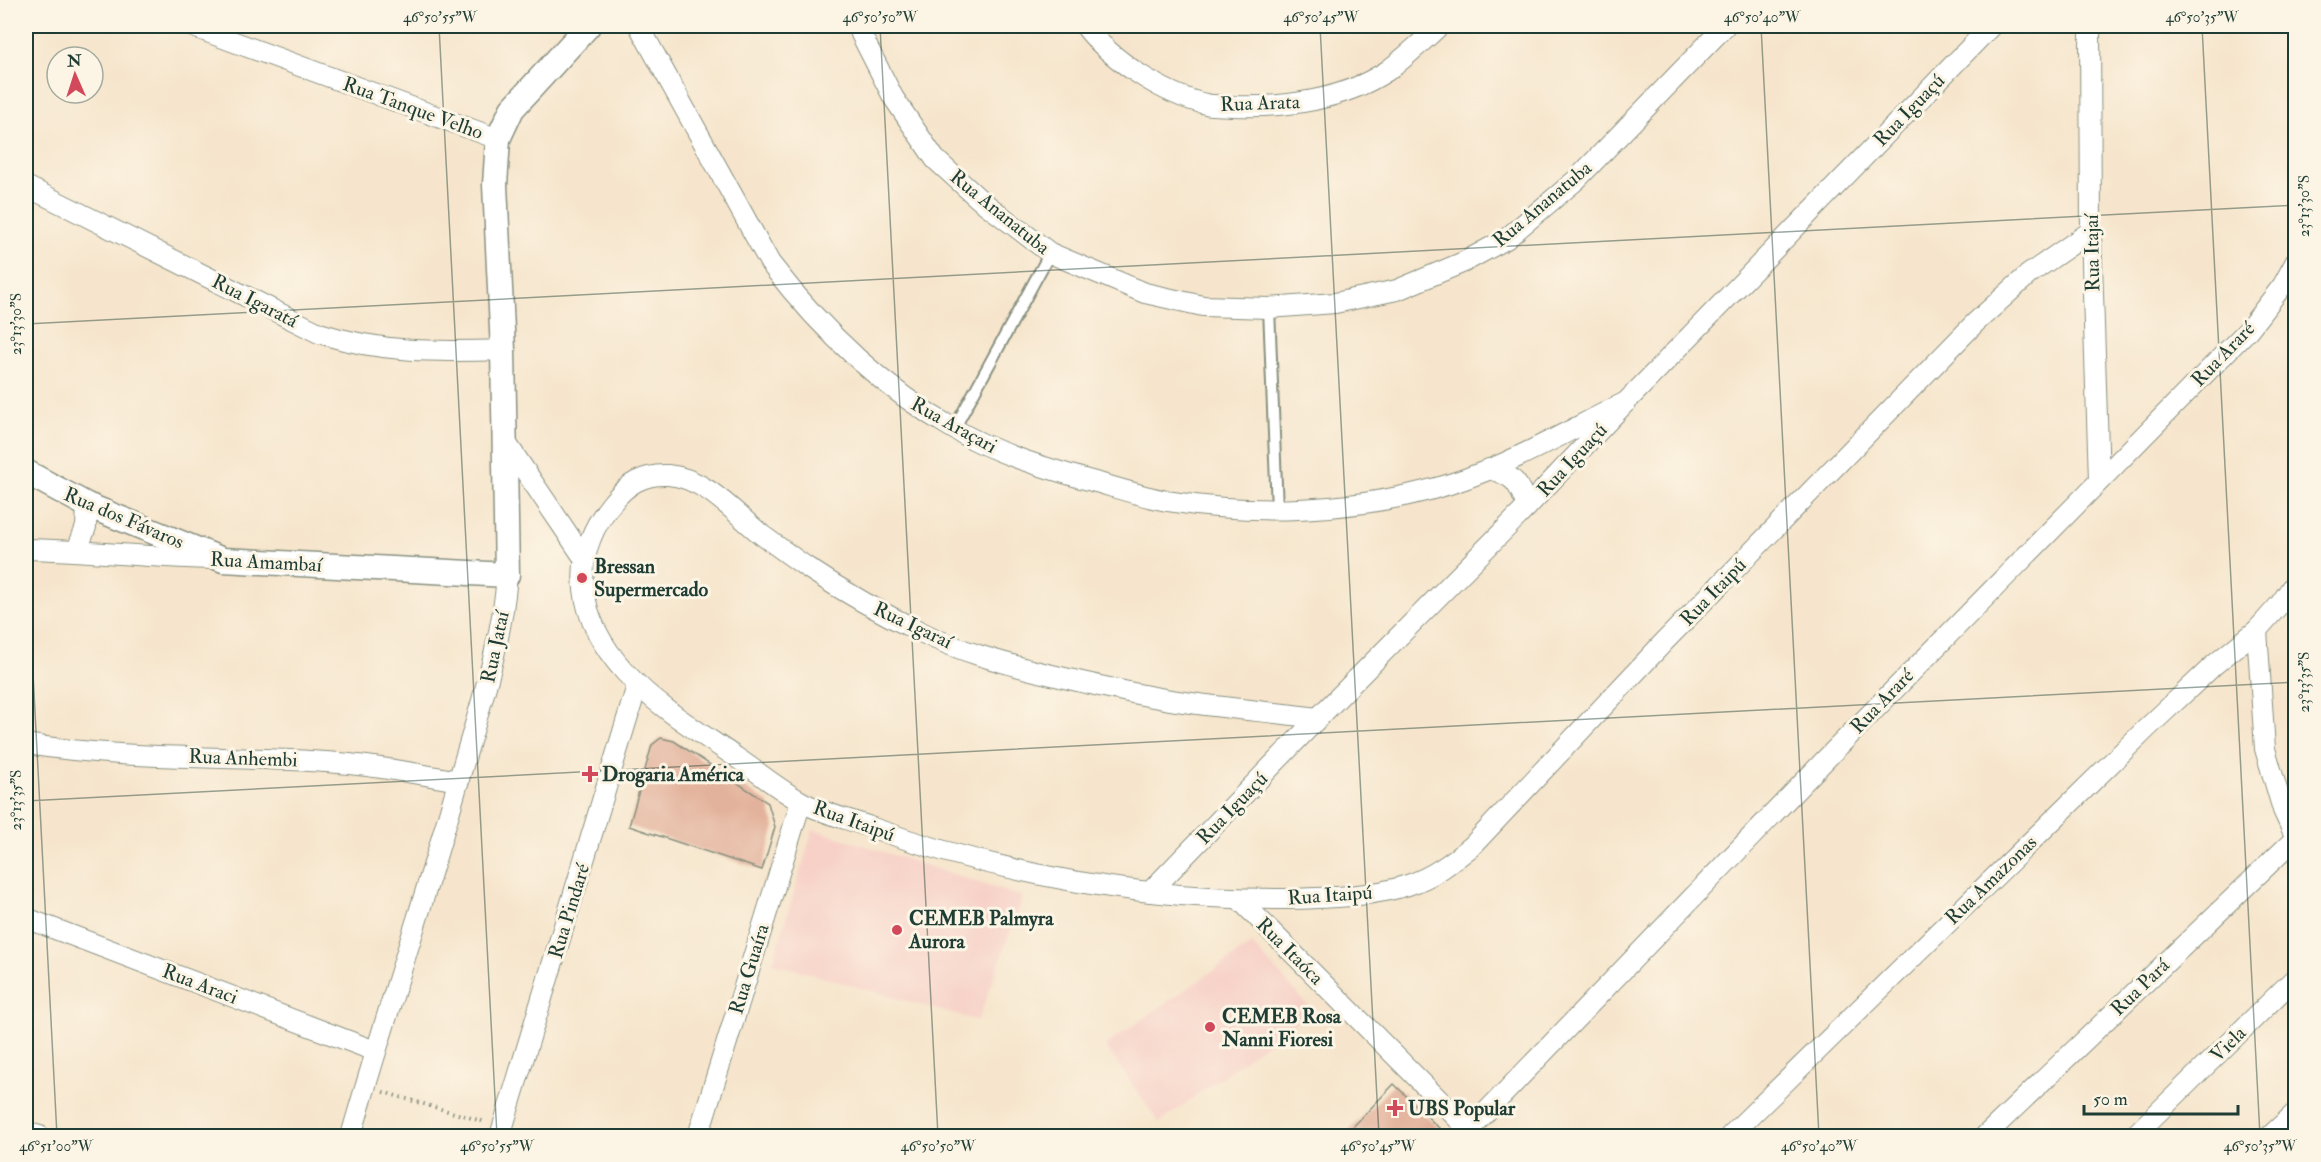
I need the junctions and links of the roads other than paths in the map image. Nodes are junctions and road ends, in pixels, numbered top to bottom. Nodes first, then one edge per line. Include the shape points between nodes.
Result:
1 (191, 26) edge
2 (588, 26) edge
3 (639, 26) edge
4 (859, 26) edge
5 (1085, 26) edge
6 (1439, 26) edge
7 (1725, 26) edge
8 (1991, 26) edge
9 (2090, 26) edge
10 (498, 139) junction
11 (26, 186) edge
12 (2091, 231) junction
13 (1050, 253) junction
14 (2295, 261) edge
15 (1269, 308) junction
16 (503, 350) junction
17 (1626, 402) junction
18 (954, 429) junction
19 (505, 441) junction
20 (1489, 469) junction
21 (26, 472) edge
22 (2099, 480) junction
23 (87, 505) junction
24 (1527, 507) junction
25 (1277, 510) junction
26 (26, 549) edge
27 (76, 550) junction
28 (584, 558) junction
29 (223, 560) junction
30 (507, 575) junction
31 (2295, 580) edge
32 (2257, 630) junction
33 (637, 686) junction
34 (1318, 718) junction
35 (26, 744) edge
36 (459, 781) junction
37 (2286, 791) edge
38 (801, 802) junction
39 (2295, 838) edge
40 (1150, 892) junction
41 (1239, 899) junction
42 (26, 918) edge
43 (2295, 978) edge
44 (375, 1051) junction
45 (2295, 1112) edge
46 (26, 1132) edge
47 (501, 1132) edge
48 (1466, 1133) edge
49 (40, 1137) edge
50 (351, 1137) edge
51 (698, 1137) edge
52 (1730, 1137) edge
53 (1985, 1137) edge
54 (2134, 1137) edge
55 (2270, 1137) edge

1 - 10 street, Rua Tanque Velho
2 - 10 street, Rua Tanque Velho via 512,110
3 - 18 street, Rua Araçari via 743,216 795,296 849,352 899,393
4 - 13 street, Rua Ananatuba via 893,97 935,159
5 - 6 street, Rua Arata via 1116,58 1156,85 1206,104 1253,107 1307,102 1354,88 1387,71
7 - 15 street, Rua Ananatuba via 1576,180 1506,239 1464,262 1397,290 1335,303
8 - 17 street, Rua Iguaçú
9 - 12 street, Rua Itajaí
10 - 16 street, Rua Jataí via 495,184
11 - 16 street, Rua Igaratá via 319,333 395,349
12 - 22 street, Rua Itajaí
12 - 41 street, Rua Itaipú via 2029,274 1975,322 1472,846 1441,871 1408,886 1375,892 1319,898
13 - 15 street, Rua Ananatuba via 1145,293 1203,306
13 - 18 lane
14 - 22 street, Rua Araré via 2283,285 2249,329
15 - 25 lane
16 - 19 street, Rua Jataí
17 - 20 street, Rua Araçari
17 - 24 street, Rua Iguaçú
18 - 25 street, Rua Araçari via 1053,470 1166,501
19 - 28 street
19 - 30 street, Rua Jataí
20 - 24 street via 1512,478
20 - 25 street, Rua Araçari via 1430,490 1368,502
21 - 23 street, Rua dos Fávaros
22 - 48 street, Rua Araré
23 - 27 street via 87,527
23 - 29 street, Rua dos Fávaros
24 - 34 street, Rua Iguaçú
26 - 27 street, Rua Amambaí
27 - 29 street, Rua Amambaí
28 - 33 street, Rua Itaipú via 587,608 597,635
28 - 34 street, Rua Igaraí via 592,531 622,491 635,480 674,476 693,481 717,497 811,570 926,635 997,661 1096,686 1177,701
29 - 30 street, Rua Amambaí
30 - 36 street, Rua Jataí via 486,689
31 - 32 street, Rua Amazonas
32 - 37 street via 2265,749
32 - 52 street, Rua Amazonas via 2146,729
33 - 38 street, Rua Itaipú
33 - 47 street, Rua Pindaré
34 - 40 street, Rua Iguaçú
35 - 36 street, Rua Anhembi via 146,755 312,761
36 - 44 street, Rua Jataí
37 - 39 street
38 - 40 street, Rua Itaipú via 917,844 983,862 1101,887
38 - 51 street, Rua Guaíra
39 - 53 street, Rua Pará
40 - 41 street, Rua Itaipú
41 - 48 street, Rua Itaóca
42 - 44 street, Rua Araci
43 - 54 street, Viela
44 - 50 street, Rua Jataí
45 - 55 street
46 - 49 street

